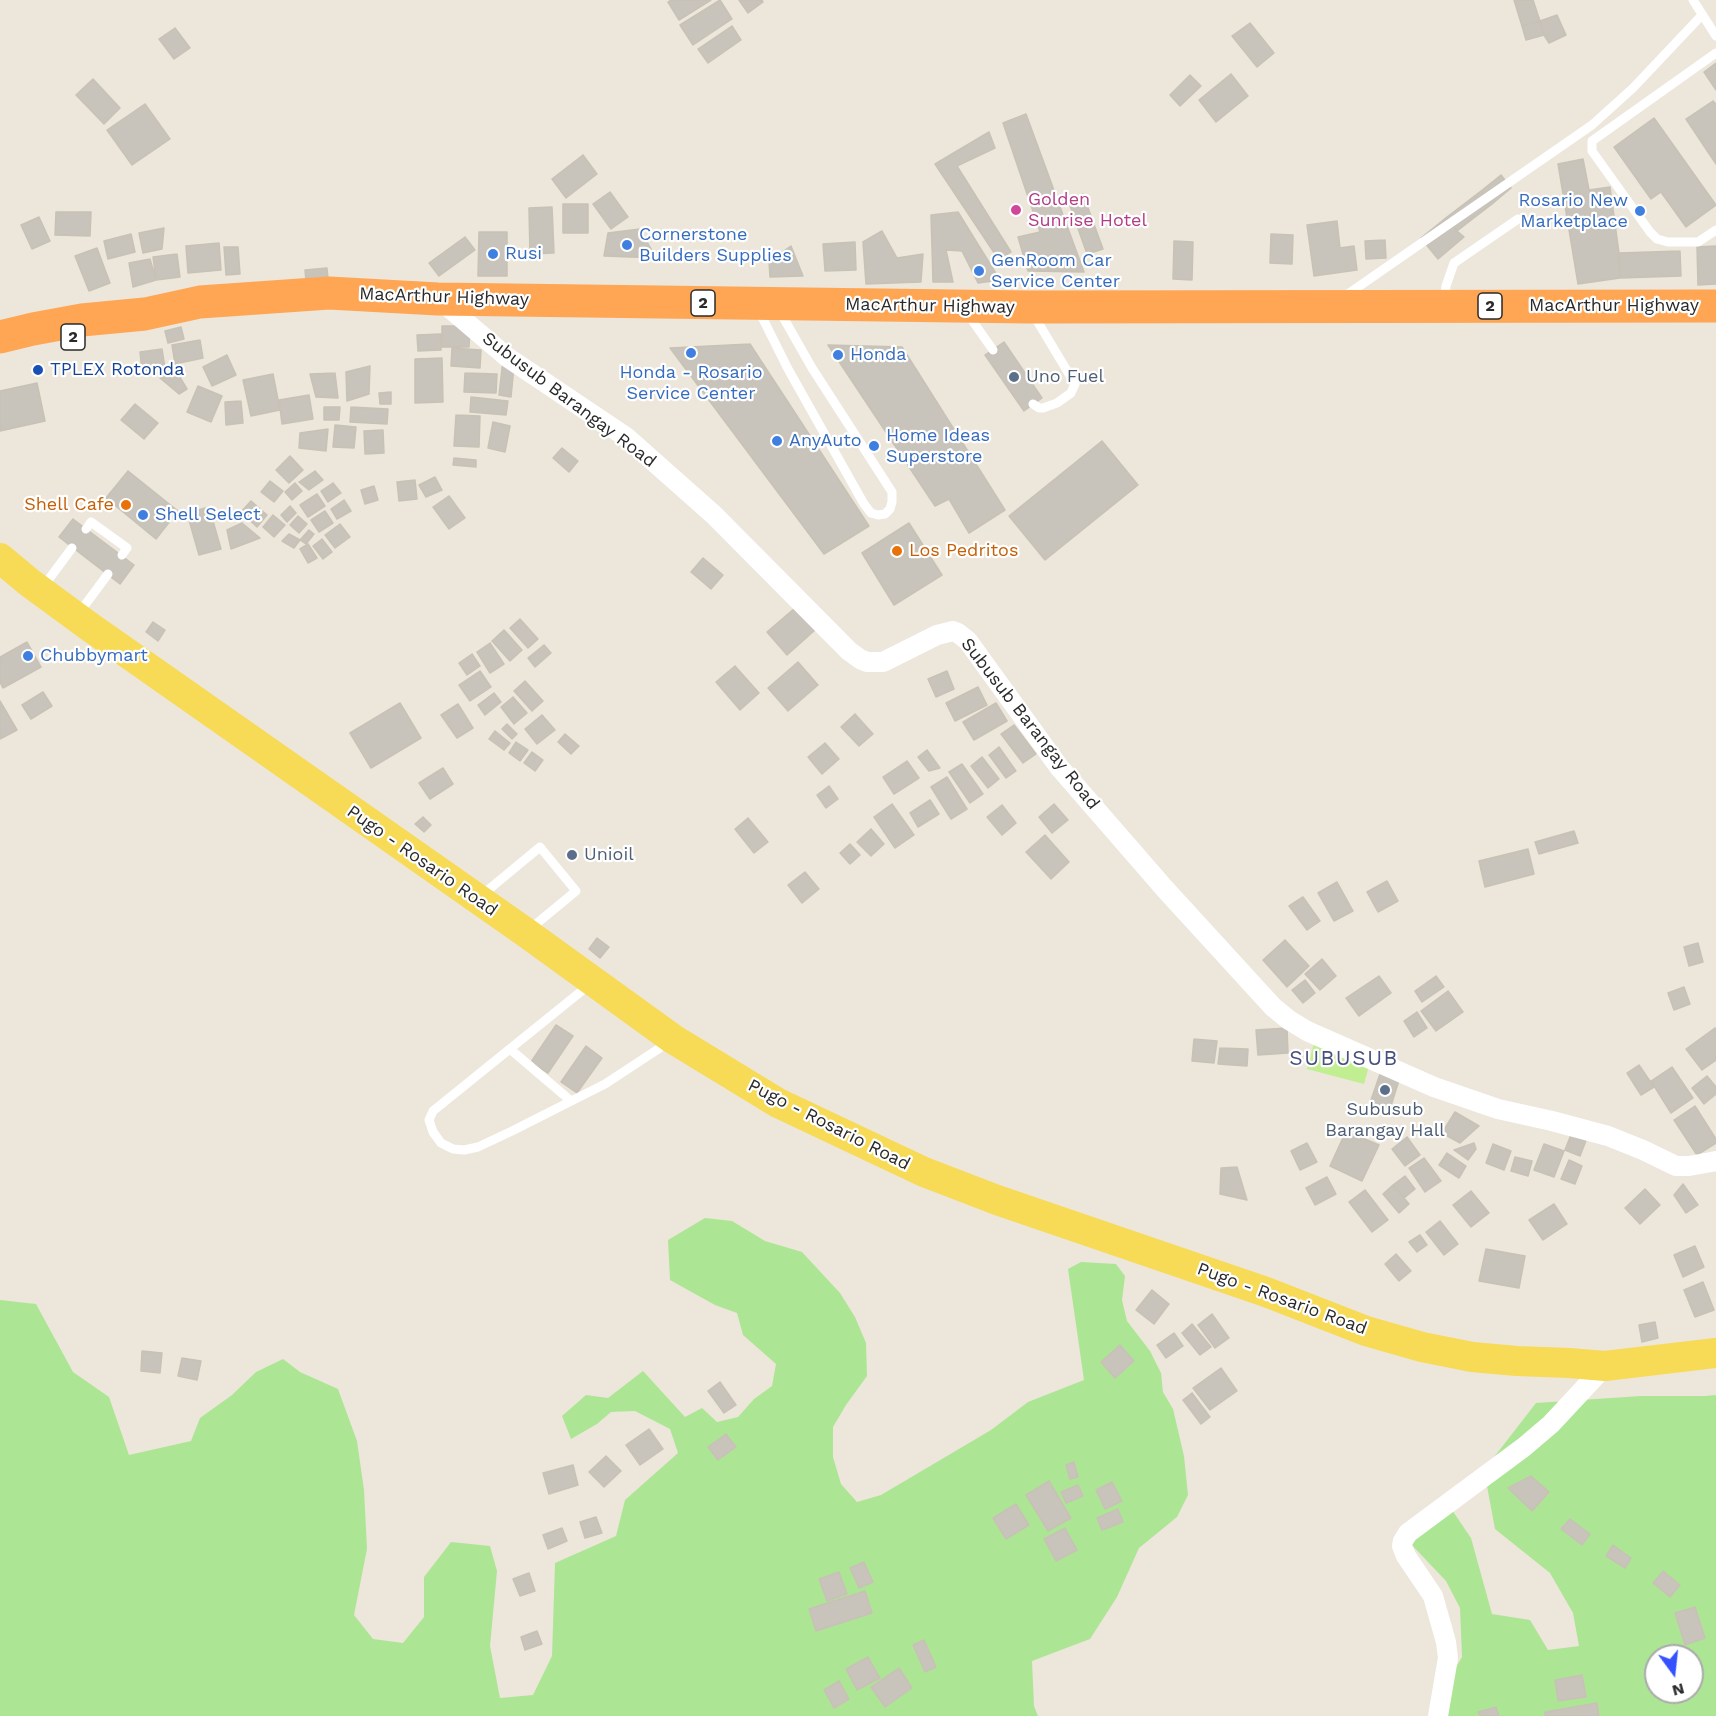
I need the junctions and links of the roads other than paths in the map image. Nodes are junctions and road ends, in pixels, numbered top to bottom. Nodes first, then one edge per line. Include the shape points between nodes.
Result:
1 (1693, 0) edge
2 (1702, 15) junction
3 (1716, 36) edge
4 (1716, 53) edge
5 (1518, 219) dead end
6 (1716, 230) edge
7 (438, 298) junction
8 (765, 303) junction
9 (962, 306) junction
10 (1329, 306) junction
11 (1444, 306) junction
12 (1716, 306) edge
13 (1029, 307) junction
14 (145, 314) junction
15 (0, 337) edge
16 (993, 350) dead end
17 (0, 357) edge
18 (1033, 404) dead end
19 (86, 529) dead end
20 (72, 548) dead end
21 (122, 555) dead end
22 (0, 558) edge
23 (0, 568) edge
24 (108, 574) dead end
25 (35, 587) junction
26 (76, 617) junction
27 (477, 899) junction
28 (525, 932) junction
29 (593, 982) junction
30 (673, 1039) junction
31 (510, 1049) junction
32 (571, 1101) junction
33 (1716, 1161) edge
34 (1716, 1353) edge
35 (1605, 1366) junction
36 (1438, 1716) edge

1 - 2 lane
2 - 3 lane
2 - 10 lane via 1634,88 1592,125
4 - 6 lane via 1592,141 1592,151 1657,239 1698,242
5 - 11 lane via 1454,263
7 - 8 highway, MacArthur Highway / 2
7 - 14 highway, MacArthur Highway / 2 via 329,293 200,302
7 - 33 street, Subusub Barangay Road via 507,357 626,437 714,515 860,659 884,662 953,631 969,641 1059,766 1165,889 1289,1020 1434,1087 1498,1109 1608,1137 1676,1166
8 - 8 lane via 788,369 864,504 871,513 885,514 890,509 892,492
8 - 9 highway, MacArthur Highway / 2
9 - 13 highway, MacArthur Highway / 2
9 - 16 lane
10 - 11 highway, MacArthur Highway / 2
10 - 13 highway, MacArthur Highway / 2
11 - 12 highway, MacArthur Highway / 2
13 - 18 lane via 1075,384 1071,393 1057,403 1043,408
14 - 15 highway, MacArthur Highway / 2 via 82,320
14 - 17 highway, MacArthur Highway / 2
19 - 21 lane via 91,522 127,548
20 - 25 lane
22 - 25 main road, Pugo - Rosario Road
23 - 25 main road, Pugo - Rosario Road
24 - 26 lane
25 - 26 main road, Pugo - Rosario Road
26 - 27 main road, Pugo - Rosario Road
27 - 28 main road, Pugo - Rosario Road
27 - 28 lane via 540,847 576,891
28 - 29 main road, Pugo - Rosario Road
29 - 30 main road, Pugo - Rosario Road
29 - 31 lane
30 - 32 lane via 605,1084
30 - 35 main road, Pugo - Rosario Road via 778,1103 924,1172 1366,1330 1472,1357
31 - 32 lane
31 - 32 lane via 433,1111 429,1120 441,1143 453,1149 478,1147
34 - 35 main road, Pugo - Rosario Road
35 - 36 street via 1524,1448 1408,1533 1403,1541 1406,1556 1433,1596 1446,1642 1448,1658

